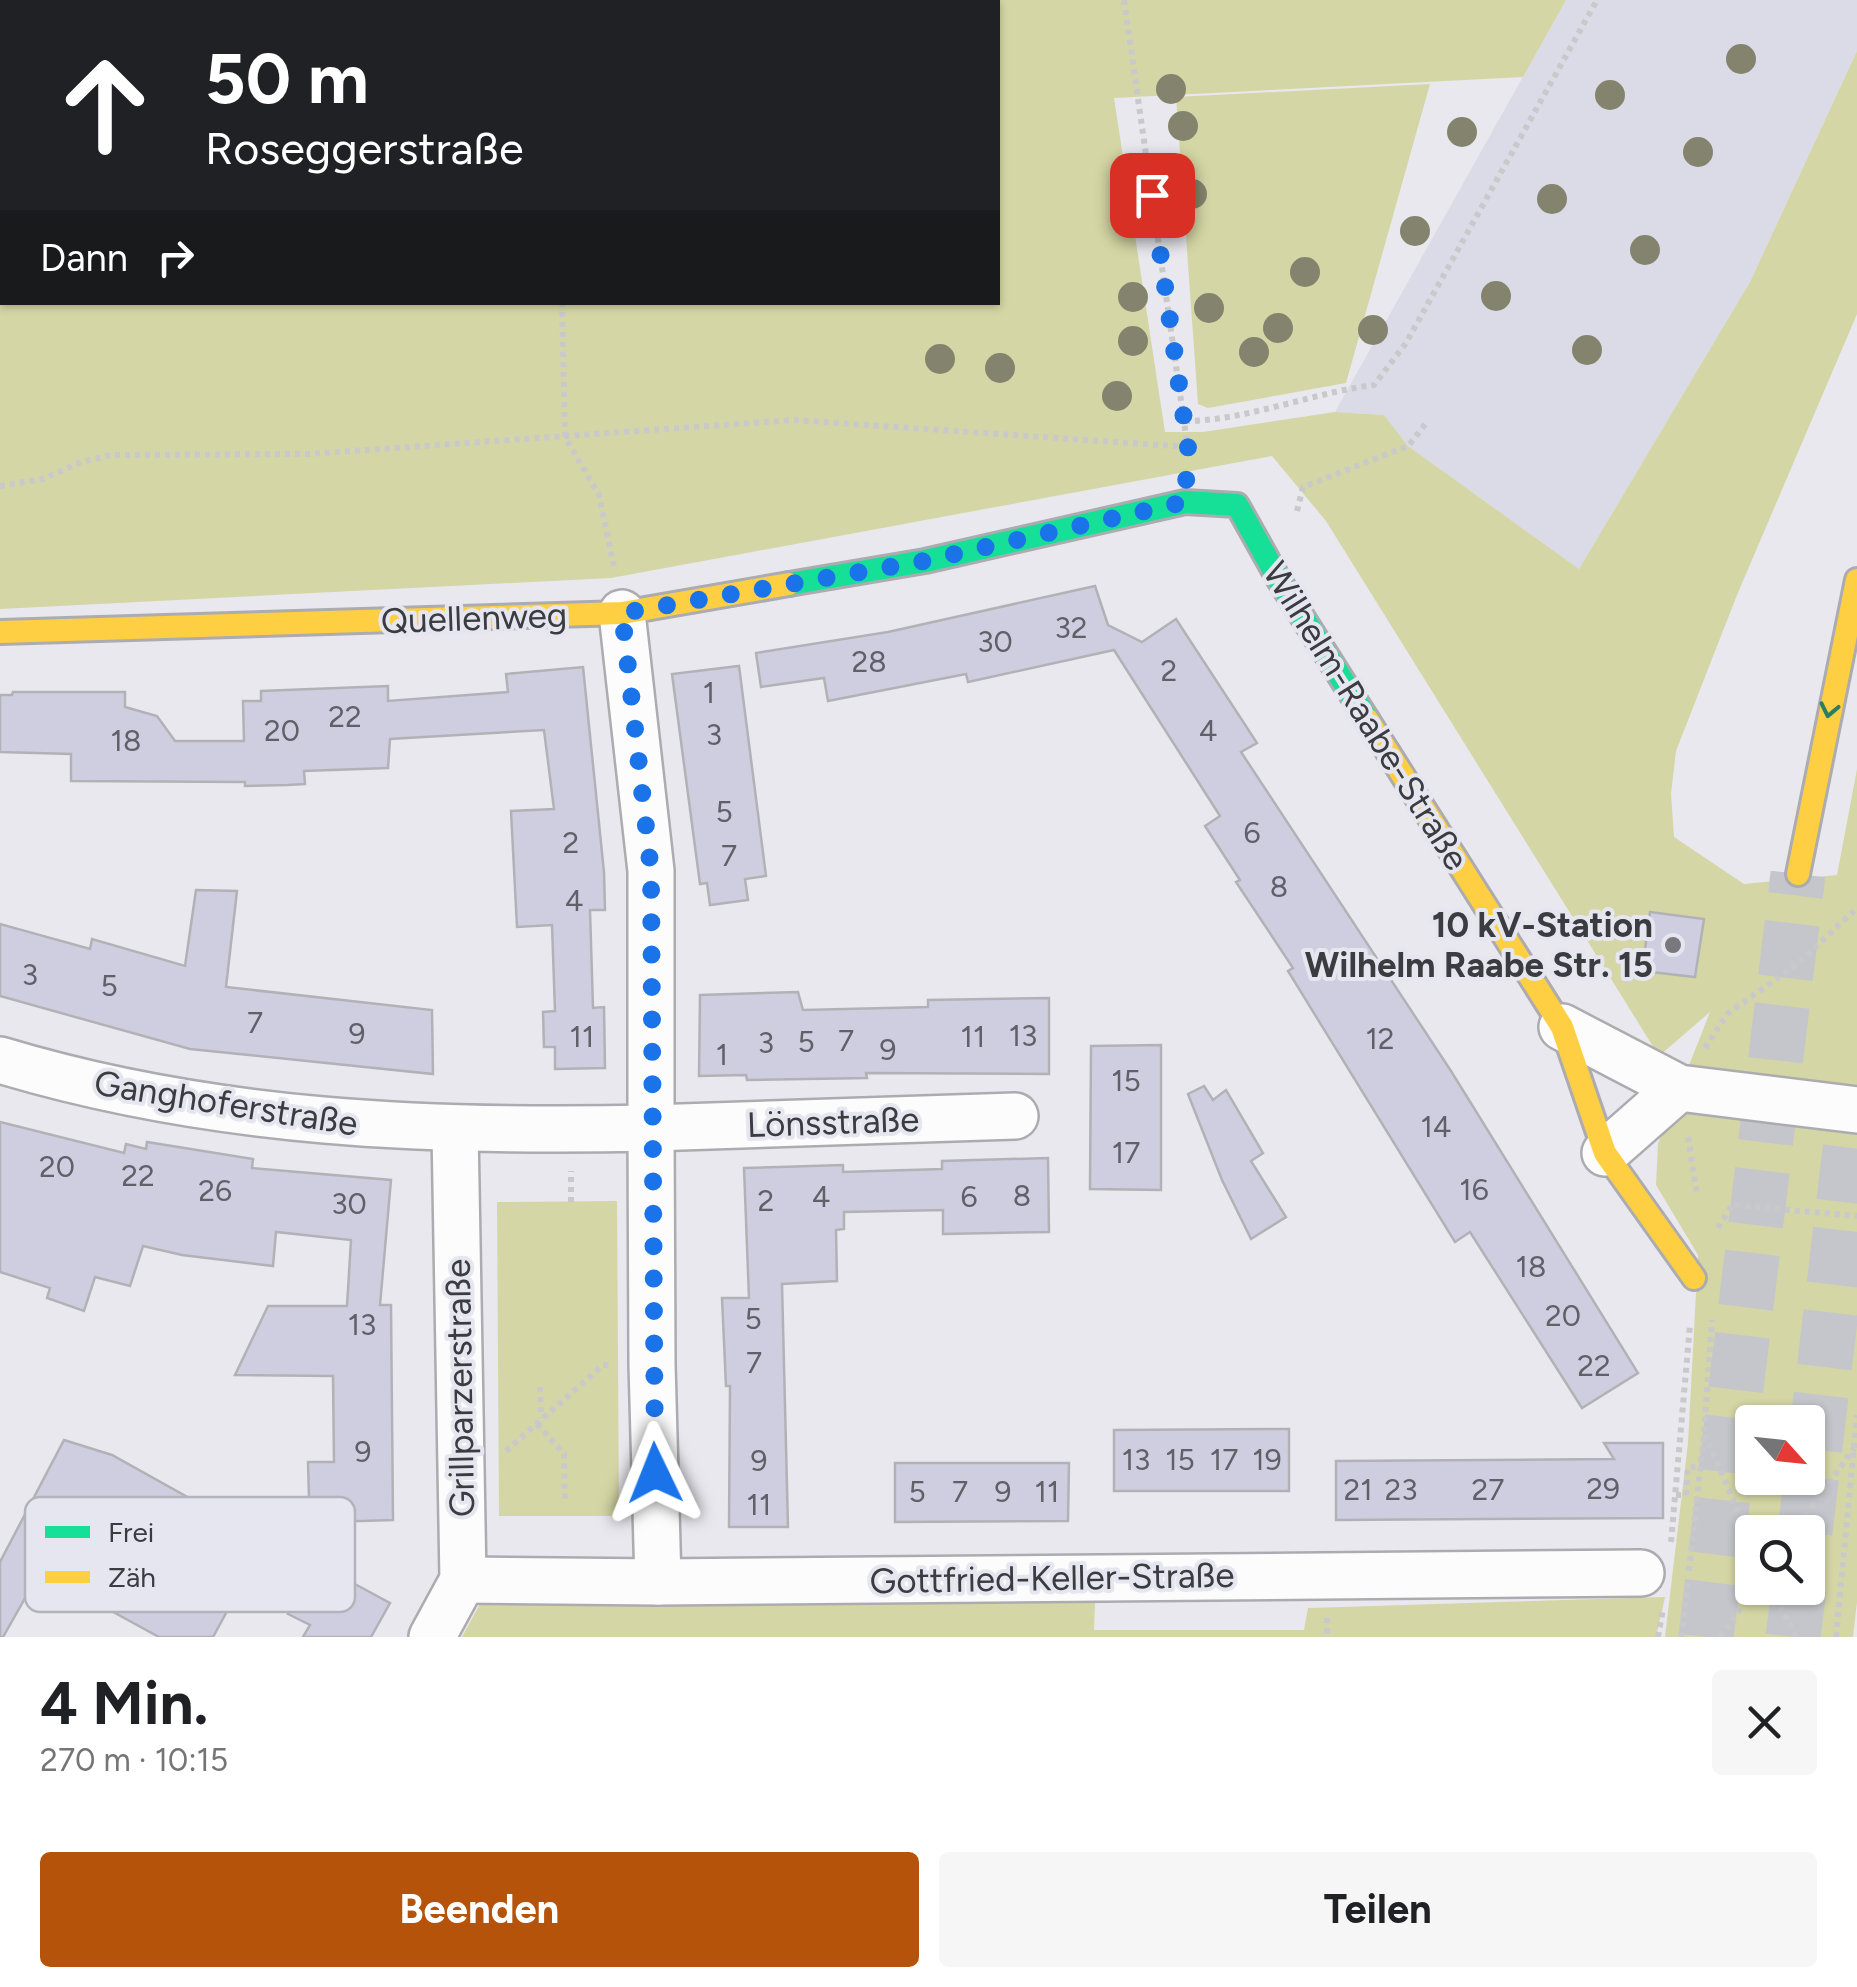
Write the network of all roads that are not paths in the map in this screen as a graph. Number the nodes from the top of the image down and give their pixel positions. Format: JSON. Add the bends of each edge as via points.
{"nodes":[{"id":1,"x":1237,"y":505,"type":"joint"},
{"id":2,"x":1857,"y":580,"type":"edge"},
{"id":3,"x":622,"y":613,"type":"junction"},
{"id":4,"x":0,"y":632,"type":"edge"},
{"id":5,"x":1798,"y":874,"type":"tunnel mouth"},
{"id":6,"x":1562,"y":1026,"type":"junction"},
{"id":7,"x":0,"y":1060,"type":"edge"},
{"id":8,"x":1679,"y":1088,"type":"junction"},
{"id":9,"x":1857,"y":1110,"type":"edge"},
{"id":10,"x":1015,"y":1116,"type":"dead end"},
{"id":11,"x":651,"y":1128,"type":"junction"},
{"id":12,"x":455,"y":1130,"type":"junction"},
{"id":13,"x":1605,"y":1153,"type":"junction"},
{"id":14,"x":1694,"y":1278,"type":"road end"},
{"id":15,"x":1658,"y":1577,"type":"road end"},
{"id":16,"x":463,"y":1580,"type":"junction"},
{"id":17,"x":658,"y":1582,"type":"junction"},
{"id":18,"x":432,"y":1637,"type":"edge"}],
"edges":[{"from":1,"to":3,"type":"main road","name":"Quellenweg","via":[[1185,502],[924,561]]},
{"from":1,"to":6,"type":"main road","name":"Wilhelm-Raabe-Straße"},
{"from":2,"to":5,"type":"main road","one_way":true},
{"from":3,"to":4,"type":"main road","name":"Quellenweg"},
{"from":3,"to":11,"type":"street","via":[[651,871]]},
{"from":6,"to":8,"type":"street","name":"Wilhelm-Raabe-Straße"},
{"from":6,"to":13,"type":"main road","name":"Wilhelm-Raabe-Straße"},
{"from":7,"to":12,"type":"street","name":"Ganghoferstraße","via":[[166,1101],[308,1121]]},
{"from":8,"to":9,"type":"street","name":"Wilhelm-Raabe-Straße"},
{"from":8,"to":13,"type":"street"},
{"from":10,"to":11,"type":"street","name":"Lönsstraße"},
{"from":11,"to":12,"type":"street","name":"Ganghoferstraße"},
{"from":11,"to":17,"type":"street"},
{"from":12,"to":16,"type":"street","name":"Grillparzerstraße"},
{"from":13,"to":14,"type":"main road","name":"Wilhelm-Raabe-Straße"},
{"from":15,"to":17,"type":"street","name":"Gottfried-Keller-Straße"},
{"from":16,"to":17,"type":"street","name":"Gottfried-Keller-Straße"},
{"from":16,"to":18,"type":"street","name":"Grillparzerstraße"}]}
